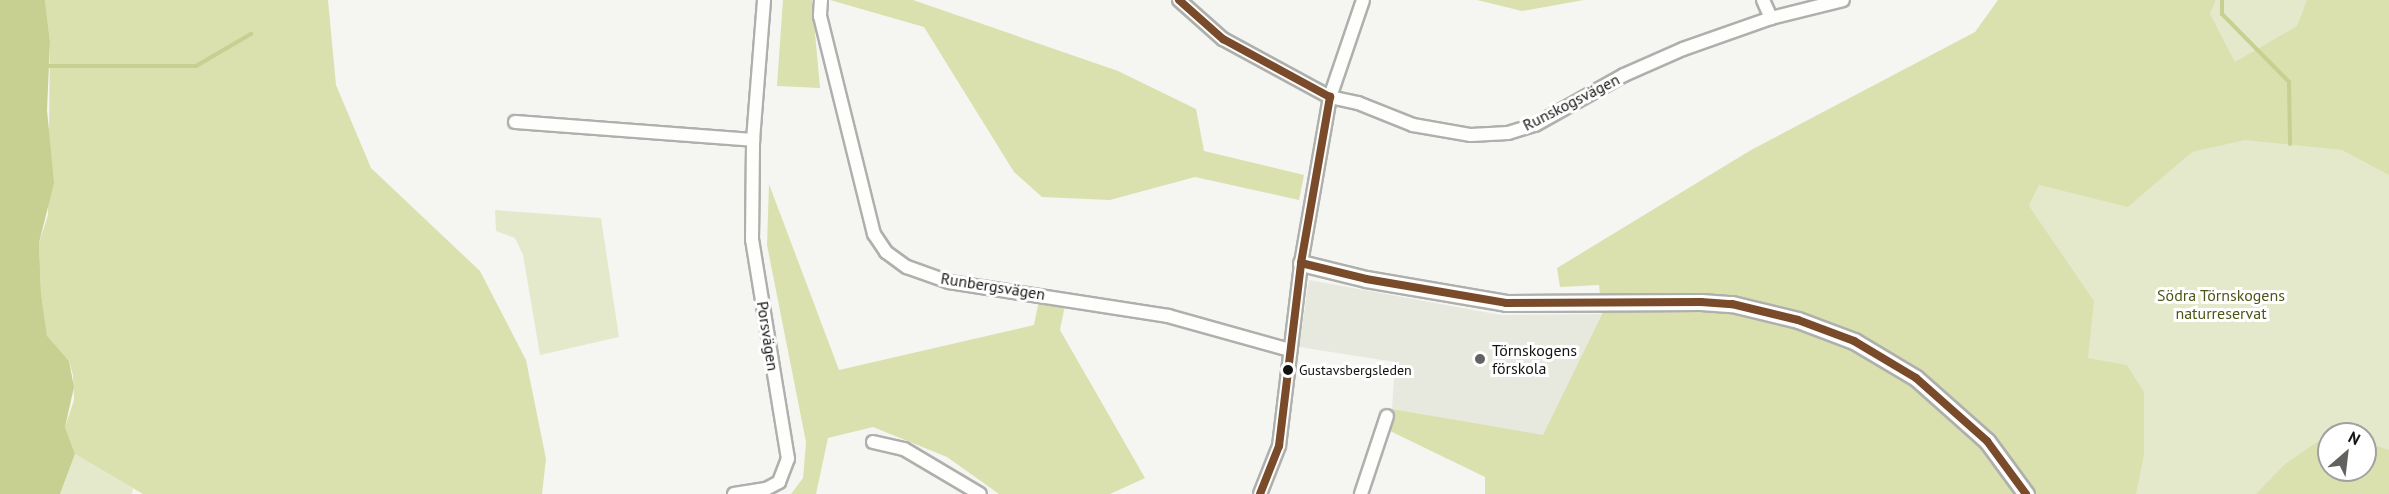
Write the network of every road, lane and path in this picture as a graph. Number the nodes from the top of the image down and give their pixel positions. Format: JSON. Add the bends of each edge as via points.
{"nodes":[{"id":1,"x":764,"y":0,"type":"edge"},
{"id":2,"x":821,"y":0,"type":"edge"},
{"id":3,"x":1179,"y":0,"type":"edge"},
{"id":4,"x":1363,"y":0,"type":"edge"},
{"id":5,"x":1763,"y":0,"type":"edge"},
{"id":6,"x":1843,"y":0,"type":"edge"},
{"id":7,"x":1771,"y":18,"type":"junction"},
{"id":8,"x":1330,"y":97,"type":"junction"},
{"id":9,"x":515,"y":122,"type":"dead end"},
{"id":10,"x":753,"y":140,"type":"junction"},
{"id":11,"x":1301,"y":263,"type":"junction"},
{"id":12,"x":1290,"y":351,"type":"junction"},
{"id":13,"x":1387,"y":416,"type":"dead end"},
{"id":14,"x":873,"y":442,"type":"dead end"},
{"id":15,"x":734,"y":494,"type":"edge"},
{"id":16,"x":980,"y":494,"type":"edge"},
{"id":17,"x":1260,"y":494,"type":"edge"},
{"id":18,"x":1361,"y":494,"type":"edge"},
{"id":19,"x":2026,"y":494,"type":"edge"}],
"edges":[{"from":1,"to":10,"type":"street","name":"Porsvägen"},
{"from":2,"to":12,"type":"street","name":"Runbergsvägen","via":[[820,16],[874,234],[886,252],[907,267],[949,282],[1168,316]]},
{"from":3,"to":8,"type":"street","name":"Runskogsvägen","via":[[1224,39]]},
{"from":4,"to":8,"type":"street"},
{"from":5,"to":7,"type":"street"},
{"from":6,"to":7,"type":"street","name":"Runskogsvägen"},
{"from":7,"to":8,"type":"street","name":"Runskogsvägen","via":[[1624,75],[1535,125],[1508,133],[1471,135],[1413,125],[1358,103]]},
{"from":8,"to":11,"type":"street"},
{"from":9,"to":10,"type":"street"},
{"from":10,"to":15,"type":"street","name":"Porsvägen","via":[[752,240],[788,459],[779,482],[766,489]]},
{"from":11,"to":12,"type":"street"},
{"from":11,"to":19,"type":"street","via":[[1366,279],[1506,303],[1701,302],[1731,304],[1798,320],[1854,341],[1916,378],[1986,441]]},
{"from":12,"to":17,"type":"street","via":[[1279,446]]},
{"from":13,"to":18,"type":"street"},
{"from":14,"to":16,"type":"street","via":[[904,450]]}]}
